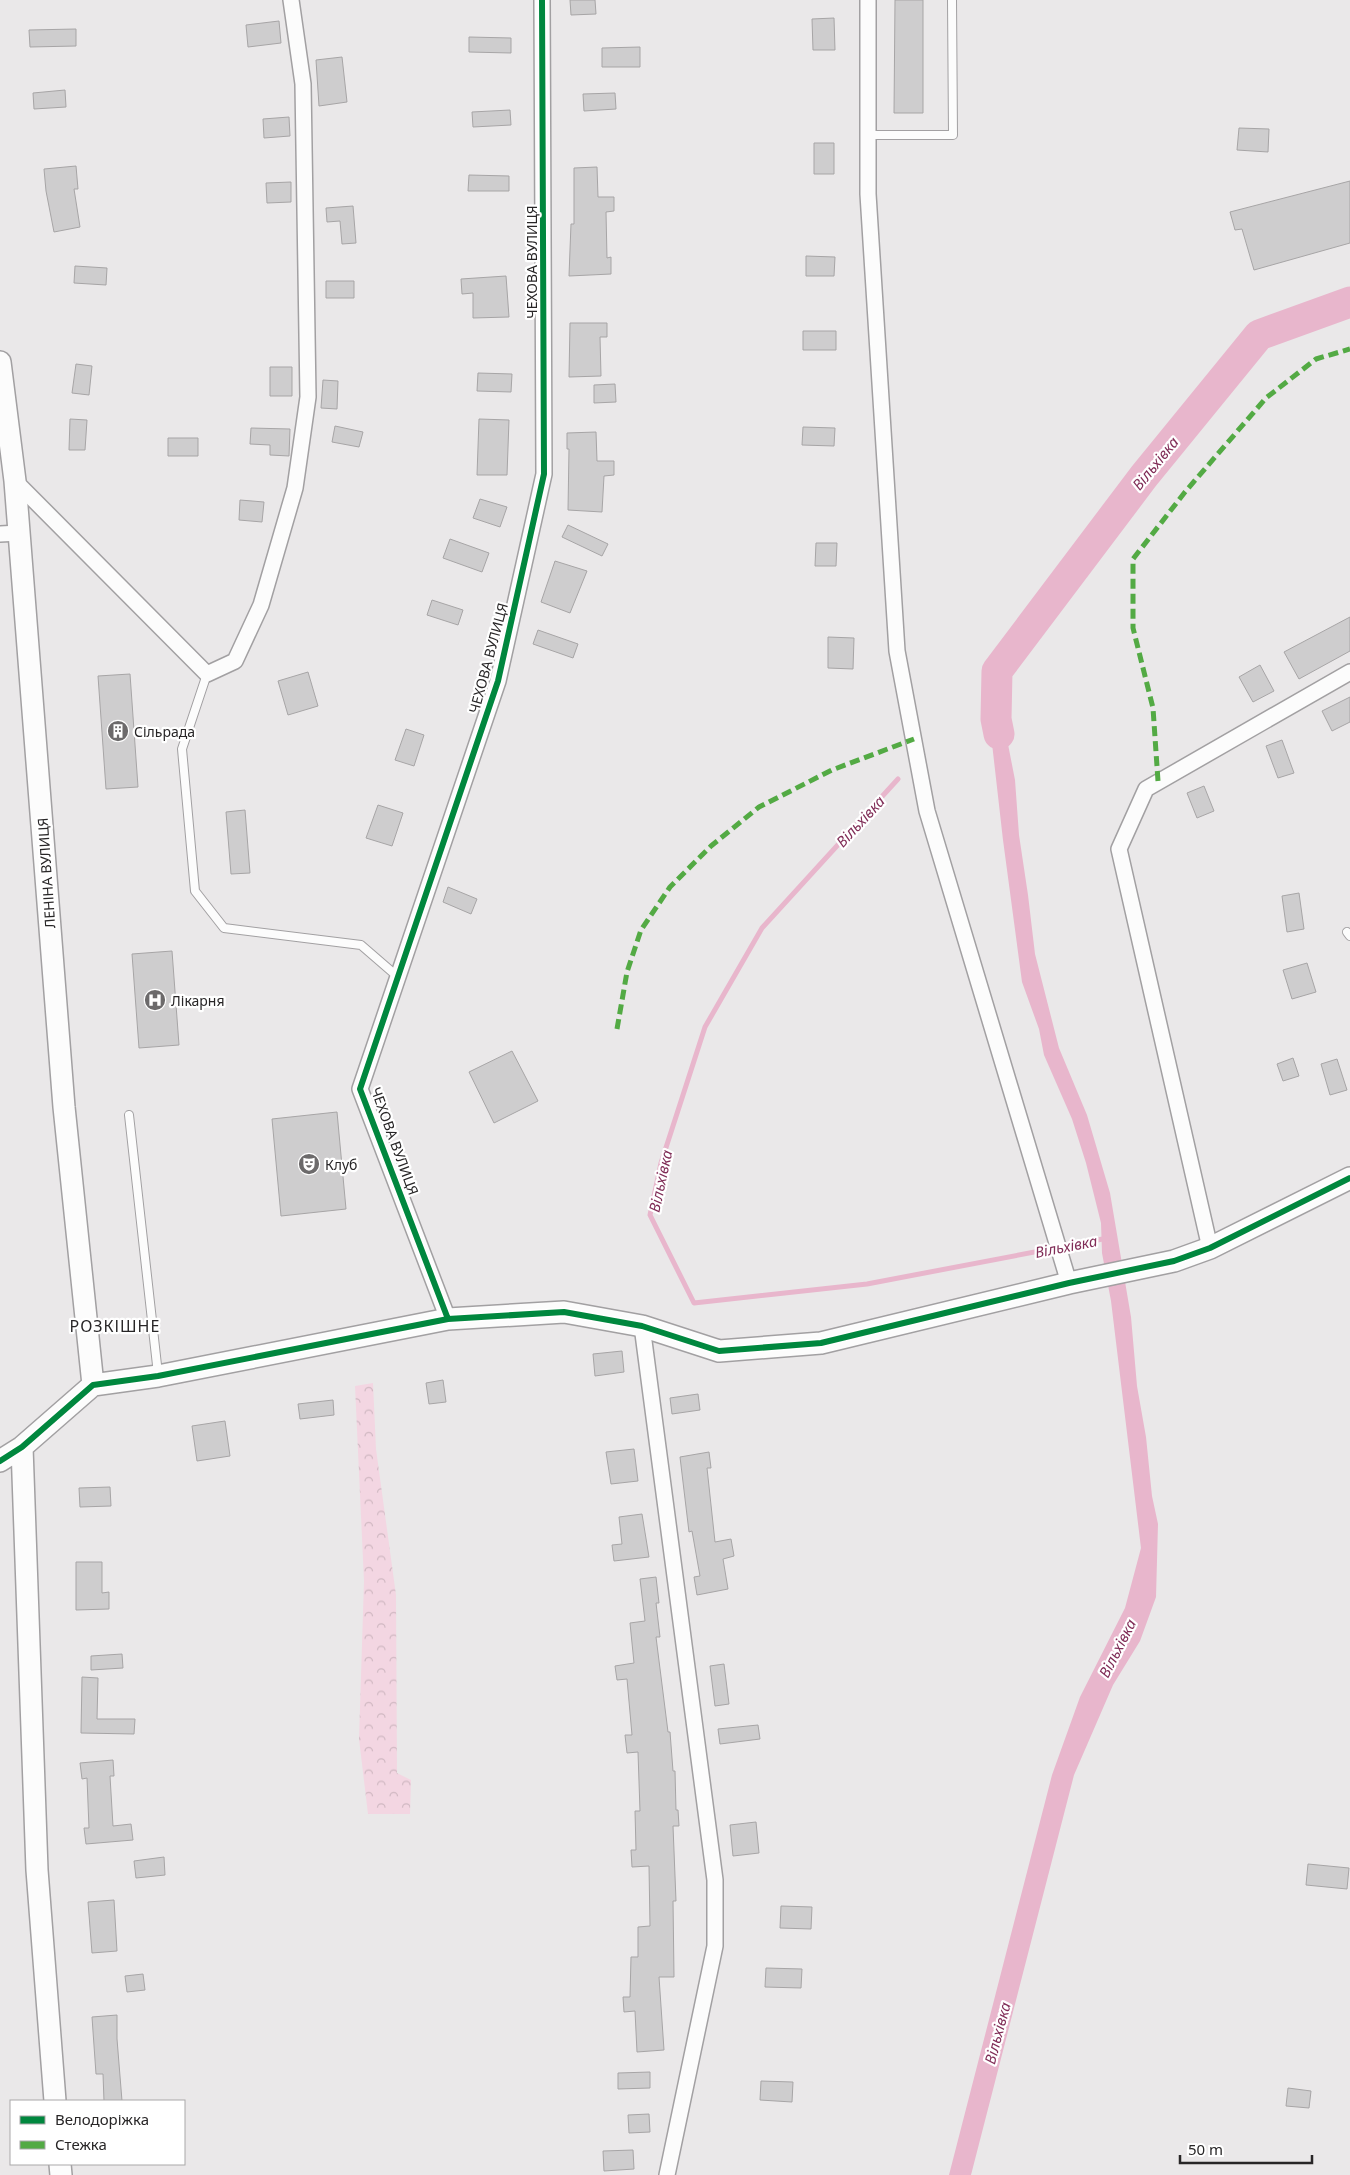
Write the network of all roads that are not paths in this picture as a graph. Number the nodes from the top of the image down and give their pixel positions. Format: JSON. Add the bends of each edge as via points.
{"nodes":[{"id":1,"x":291,"y":0,"type":"edge"},
{"id":2,"x":542,"y":0,"type":"edge"},
{"id":3,"x":868,"y":0,"type":"edge"},
{"id":4,"x":952,"y":0,"type":"edge"},
{"id":5,"x":868,"y":135,"type":"junction"},
{"id":6,"x":0,"y":362,"type":"edge"},
{"id":7,"x":15,"y":481,"type":"junction"},
{"id":8,"x":10,"y":533,"type":"edge"},
{"id":9,"x":1350,"y":672,"type":"edge"},
{"id":10,"x":207,"y":674,"type":"junction"},
{"id":11,"x":398,"y":977,"type":"junction"},
{"id":12,"x":130,"y":1115,"type":"dead end"},
{"id":13,"x":1350,"y":1178,"type":"edge"},
{"id":14,"x":1210,"y":1248,"type":"junction"},
{"id":15,"x":1068,"y":1283,"type":"junction"},
{"id":16,"x":448,"y":1319,"type":"junction"},
{"id":17,"x":642,"y":1326,"type":"junction"},
{"id":18,"x":158,"y":1376,"type":"junction"},
{"id":19,"x":93,"y":1385,"type":"junction"},
{"id":20,"x":22,"y":1447,"type":"junction"},
{"id":21,"x":0,"y":1461,"type":"edge"},
{"id":22,"x":55,"y":2100,"type":"edge"},
{"id":23,"x":666,"y":2175,"type":"edge"}],
"edges":[{"from":1,"to":10,"type":"street","via":[[303,84],[308,397],[295,488],[261,605],[236,662]]},
{"from":2,"to":11,"type":"street","name":"ЧЕХОВА ВУЛИЦЯ","via":[[544,474],[498,681]]},
{"from":3,"to":5,"type":"street"},
{"from":4,"to":5,"type":"lane","via":[[953,135]]},
{"from":5,"to":15,"type":"street","via":[[868,194],[897,652],[927,811]]},
{"from":6,"to":7,"type":"street","name":"ЛЕНІНА ВУЛИЦЯ"},
{"from":7,"to":8,"type":"street","name":"ЛЕНІНА ВУЛИЦЯ"},
{"from":7,"to":10,"type":"street"},
{"from":8,"to":19,"type":"street","name":"ЛЕНІНА ВУЛИЦЯ"},
{"from":9,"to":14,"type":"street","via":[[1146,788],[1119,849]]},
{"from":10,"to":11,"type":"lane","via":[[182,749],[195,891],[224,928],[361,945]]},
{"from":11,"to":16,"type":"street","name":"ЧЕХОВА ВУЛИЦЯ","via":[[360,1089]]},
{"from":12,"to":18,"type":"lane"},
{"from":13,"to":14,"type":"street"},
{"from":14,"to":15,"type":"street","via":[[1174,1261]]},
{"from":15,"to":17,"type":"street","via":[[821,1343],[719,1351]]},
{"from":16,"to":17,"type":"street","via":[[564,1312]]},
{"from":16,"to":18,"type":"street"},
{"from":17,"to":23,"type":"street","via":[[715,1880],[715,1946]]},
{"from":18,"to":19,"type":"street"},
{"from":19,"to":20,"type":"street"},
{"from":20,"to":21,"type":"street"},
{"from":20,"to":22,"type":"street","via":[[37,1870]]}]}
